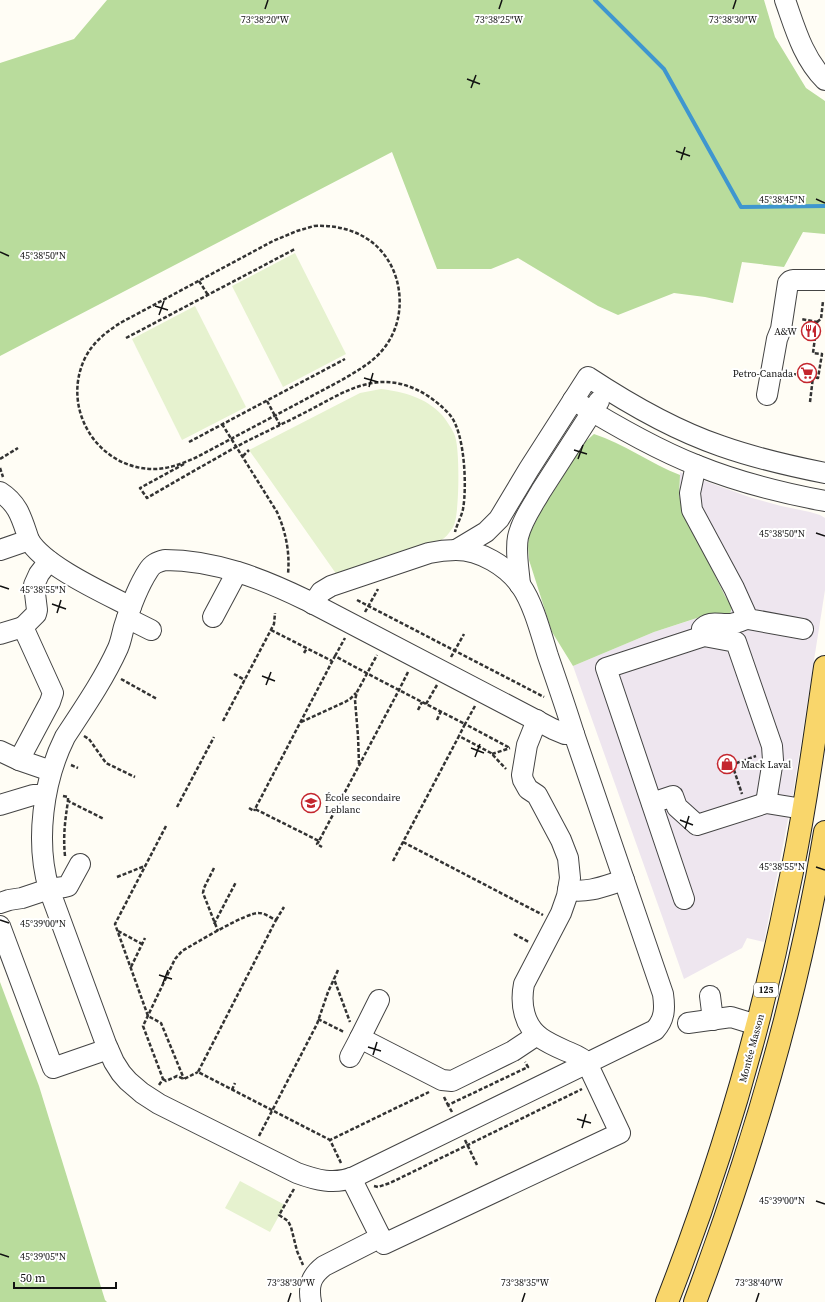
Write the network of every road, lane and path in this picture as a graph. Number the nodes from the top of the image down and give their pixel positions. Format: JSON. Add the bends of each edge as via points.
{"nodes":[{"id":1,"x":785,"y":0,"type":"edge"},
{"id":2,"x":825,"y":80,"type":"edge"},
{"id":3,"x":295,"y":249,"type":"dead end"},
{"id":4,"x":825,"y":280,"type":"edge"},
{"id":5,"x":199,"y":281,"type":"junction"},
{"id":6,"x":208,"y":295,"type":"junction"},
{"id":7,"x":823,"y":301,"type":"dead end"},
{"id":8,"x":194,"y":302,"type":"junction"},
{"id":9,"x":196,"y":306,"type":"dead end"},
{"id":10,"x":801,"y":319,"type":"dead end"},
{"id":11,"x":818,"y":322,"type":"junction"},
{"id":12,"x":126,"y":338,"type":"dead end"},
{"id":13,"x":824,"y":354,"type":"edge"},
{"id":14,"x":345,"y":359,"type":"dead end"},
{"id":15,"x":283,"y":387,"type":"dead end"},
{"id":16,"x":606,"y":389,"type":"junction"},
{"id":17,"x":284,"y":391,"type":"junction"},
{"id":18,"x":767,"y":395,"type":"dead end"},
{"id":19,"x":573,"y":400,"type":"junction"},
{"id":20,"x":267,"y":401,"type":"junction"},
{"id":21,"x":810,"y":402,"type":"dead end"},
{"id":22,"x":246,"y":407,"type":"dead end"},
{"id":23,"x":248,"y":411,"type":"junction"},
{"id":24,"x":592,"y":412,"type":"junction"},
{"id":25,"x":275,"y":416,"type":"junction"},
{"id":26,"x":222,"y":424,"type":"junction"},
{"id":27,"x":280,"y":425,"type":"junction"},
{"id":28,"x":232,"y":439,"type":"junction"},
{"id":29,"x":189,"y":442,"type":"dead end"},
{"id":30,"x":237,"y":447,"type":"junction"},
{"id":31,"x":18,"y":448,"type":"dead end"},
{"id":32,"x":249,"y":450,"type":"dead end"},
{"id":33,"x":243,"y":456,"type":"junction"},
{"id":34,"x":197,"y":457,"type":"junction"},
{"id":35,"x":0,"y":459,"type":"edge"},
{"id":36,"x":696,"y":465,"type":"junction"},
{"id":37,"x":0,"y":468,"type":"edge"},
{"id":38,"x":825,"y":473,"type":"edge"},
{"id":39,"x":2,"y":484,"type":"edge"},
{"id":40,"x":825,"y":502,"type":"edge"},
{"id":41,"x":455,"y":530,"type":"dead end"},
{"id":42,"x":28,"y":540,"type":"junction"},
{"id":43,"x":0,"y":550,"type":"edge"},
{"id":44,"x":456,"y":550,"type":"junction"},
{"id":45,"x":50,"y":561,"type":"junction"},
{"id":46,"x":237,"y":572,"type":"junction"},
{"id":47,"x":288,"y":575,"type":"dead end"},
{"id":48,"x":520,"y":585,"type":"junction"},
{"id":49,"x":378,"y":589,"type":"dead end"},
{"id":50,"x":357,"y":600,"type":"dead end"},
{"id":51,"x":313,"y":604,"type":"junction"},
{"id":52,"x":368,"y":606,"type":"junction"},
{"id":53,"x":129,"y":612,"type":"junction"},
{"id":54,"x":275,"y":613,"type":"dead end"},
{"id":55,"x":213,"y":617,"type":"dead end"},
{"id":56,"x":748,"y":618,"type":"junction"},
{"id":57,"x":358,"y":619,"type":"junction"},
{"id":58,"x":23,"y":627,"type":"junction"},
{"id":59,"x":803,"y":629,"type":"dead end"},
{"id":60,"x":150,"y":630,"type":"dead end"},
{"id":61,"x":271,"y":630,"type":"junction"},
{"id":62,"x":0,"y":634,"type":"edge"},
{"id":63,"x":464,"y":634,"type":"dead end"},
{"id":64,"x":704,"y":636,"type":"junction"},
{"id":65,"x":385,"y":641,"type":"junction"},
{"id":66,"x":307,"y":648,"type":"junction"},
{"id":67,"x":455,"y":651,"type":"junction"},
{"id":68,"x":304,"y":653,"type":"dead end"},
{"id":69,"x":334,"y":656,"type":"junction"},
{"id":70,"x":416,"y":657,"type":"junction"},
{"id":71,"x":451,"y":658,"type":"dead end"},
{"id":72,"x":332,"y":661,"type":"junction"},
{"id":73,"x":825,"y":667,"type":"edge"},
{"id":74,"x":367,"y":673,"type":"junction"},
{"id":75,"x":234,"y":674,"type":"dead end"},
{"id":76,"x":245,"y":680,"type":"junction"},
{"id":77,"x":124,"y":681,"type":"dead end"},
{"id":78,"x":399,"y":690,"type":"junction"},
{"id":79,"x":357,"y":692,"type":"junction"},
{"id":80,"x":545,"y":697,"type":"dead end"},
{"id":81,"x":157,"y":699,"type":"dead end"},
{"id":82,"x":422,"y":702,"type":"junction"},
{"id":83,"x":418,"y":710,"type":"dead end"},
{"id":84,"x":441,"y":711,"type":"junction"},
{"id":85,"x":437,"y":720,"type":"dead end"},
{"id":86,"x":537,"y":720,"type":"junction"},
{"id":87,"x":224,"y":721,"type":"dead end"},
{"id":88,"x":300,"y":722,"type":"junction"},
{"id":89,"x":465,"y":724,"type":"junction"},
{"id":90,"x":78,"y":732,"type":"dead end"},
{"id":91,"x":574,"y":734,"type":"junction"},
{"id":92,"x":458,"y":736,"type":"junction"},
{"id":93,"x":214,"y":737,"type":"dead end"},
{"id":94,"x":0,"y":751,"type":"edge"},
{"id":95,"x":492,"y":754,"type":"junction"},
{"id":96,"x":760,"y":755,"type":"dead end"},
{"id":97,"x":19,"y":760,"type":"junction"},
{"id":98,"x":359,"y":765,"type":"junction"},
{"id":99,"x":52,"y":771,"type":"junction"},
{"id":100,"x":509,"y":771,"type":"dead end"},
{"id":101,"x":135,"y":778,"type":"dead end"},
{"id":102,"x":739,"y":786,"type":"dead end"},
{"id":103,"x":53,"y":795,"type":"junction"},
{"id":104,"x":68,"y":801,"type":"junction"},
{"id":105,"x":652,"y":803,"type":"junction"},
{"id":106,"x":766,"y":803,"type":"junction"},
{"id":107,"x":0,"y":805,"type":"edge"},
{"id":108,"x":177,"y":807,"type":"dead end"},
{"id":109,"x":248,"y":808,"type":"dead end"},
{"id":110,"x":255,"y":809,"type":"junction"},
{"id":111,"x":803,"y":809,"type":"junction"},
{"id":112,"x":104,"y":819,"type":"dead end"},
{"id":113,"x":166,"y":826,"type":"dead end"},
{"id":114,"x":825,"y":832,"type":"edge"},
{"id":115,"x":318,"y":841,"type":"junction"},
{"id":116,"x":403,"y":842,"type":"junction"},
{"id":117,"x":322,"y":847,"type":"dead end"},
{"id":118,"x":72,"y":860,"type":"joint"},
{"id":119,"x":393,"y":861,"type":"dead end"},
{"id":120,"x":145,"y":866,"type":"junction"},
{"id":121,"x":214,"y":868,"type":"dead end"},
{"id":122,"x":117,"y":877,"type":"dead end"},
{"id":123,"x":624,"y":880,"type":"junction"},
{"id":124,"x":236,"y":882,"type":"dead end"},
{"id":125,"x":49,"y":890,"type":"junction"},
{"id":126,"x":568,"y":890,"type":"junction"},
{"id":127,"x":684,"y":899,"type":"dead end"},
{"id":128,"x":0,"y":903,"type":"edge"},
{"id":129,"x":284,"y":907,"type":"dead end"},
{"id":130,"x":548,"y":917,"type":"dead end"},
{"id":131,"x":276,"y":920,"type":"junction"},
{"id":132,"x":214,"y":924,"type":"junction"},
{"id":133,"x":0,"y":926,"type":"edge"},
{"id":134,"x":117,"y":931,"type":"junction"},
{"id":135,"x":218,"y":931,"type":"junction"},
{"id":136,"x":514,"y":934,"type":"dead end"},
{"id":137,"x":145,"y":938,"type":"dead end"},
{"id":138,"x":142,"y":944,"type":"junction"},
{"id":139,"x":534,"y":945,"type":"dead end"},
{"id":140,"x":130,"y":967,"type":"junction"},
{"id":141,"x":338,"y":970,"type":"dead end"},
{"id":142,"x":334,"y":980,"type":"junction"},
{"id":143,"x":710,"y":996,"type":"dead end"},
{"id":144,"x":379,"y":1000,"type":"dead end"},
{"id":145,"x":148,"y":1016,"type":"junction"},
{"id":146,"x":318,"y":1019,"type":"junction"},
{"id":147,"x":713,"y":1020,"type":"junction"},
{"id":148,"x":688,"y":1023,"type":"dead end"},
{"id":149,"x":757,"y":1025,"type":"junction"},
{"id":150,"x":353,"y":1032,"type":"junction"},
{"id":151,"x":537,"y":1035,"type":"junction"},
{"id":152,"x":108,"y":1049,"type":"junction"},
{"id":153,"x":350,"y":1058,"type":"dead end"},
{"id":154,"x":523,"y":1059,"type":"dead end"},
{"id":155,"x":587,"y":1063,"type":"junction"},
{"id":156,"x":198,"y":1072,"type":"junction"},
{"id":157,"x":163,"y":1079,"type":"junction"},
{"id":158,"x":184,"y":1079,"type":"junction"},
{"id":159,"x":235,"y":1082,"type":"dead end"},
{"id":160,"x":158,"y":1088,"type":"dead end"},
{"id":161,"x":582,"y":1089,"type":"dead end"},
{"id":162,"x":232,"y":1090,"type":"junction"},
{"id":163,"x":430,"y":1091,"type":"dead end"},
{"id":164,"x":443,"y":1094,"type":"dead end"},
{"id":165,"x":448,"y":1105,"type":"junction"},
{"id":166,"x":272,"y":1110,"type":"junction"},
{"id":167,"x":451,"y":1110,"type":"dead end"},
{"id":168,"x":330,"y":1140,"type":"junction"},
{"id":169,"x":468,"y":1145,"type":"junction"},
{"id":170,"x":252,"y":1150,"type":"junction"},
{"id":171,"x":477,"y":1165,"type":"dead end"},
{"id":172,"x":302,"y":1175,"type":"junction"},
{"id":173,"x":355,"y":1176,"type":"junction"},
{"id":174,"x":381,"y":1237,"type":"junction"},
{"id":175,"x":313,"y":1278,"type":"junction"},
{"id":176,"x":311,"y":1302,"type":"edge"},
{"id":177,"x":667,"y":1302,"type":"edge"},
{"id":178,"x":695,"y":1302,"type":"edge"}],
"edges":[{"from":1,"to":2,"type":"street","via":[[804,50]]},
{"from":3,"to":6,"type":"path"},
{"from":4,"to":18,"type":"street","via":[[793,280],[788,283],[782,329],[777,339]]},
{"from":5,"to":6,"type":"path"},
{"from":5,"to":25,"type":"path","via":[[273,241],[314,226],[339,228],[361,235],[371,241],[389,262],[399,287],[400,307],[395,328],[384,348],[376,358],[354,373]]},
{"from":5,"to":34,"type":"path","via":[[104,334],[86,357],[77,391],[81,417],[89,433],[100,447],[119,460],[156,469],[177,465]]},
{"from":6,"to":8,"type":"path"},
{"from":7,"to":11,"type":"path","via":[[821,319]]},
{"from":8,"to":9,"type":"path"},
{"from":8,"to":12,"type":"path"},
{"from":10,"to":11,"type":"path"},
{"from":11,"to":13,"type":"path","via":[[813,353]]},
{"from":13,"to":21,"type":"path","via":[[818,378],[813,377]]},
{"from":14,"to":17,"type":"path"},
{"from":15,"to":17,"type":"path"},
{"from":16,"to":19,"type":"street","via":[[588,377]]},
{"from":16,"to":24,"type":"street"},
{"from":16,"to":38,"type":"street","via":[[642,410],[715,444],[771,461]]},
{"from":17,"to":20,"type":"path"},
{"from":19,"to":24,"type":"street"},
{"from":19,"to":44,"type":"street","via":[[499,519],[486,532]]},
{"from":20,"to":23,"type":"path"},
{"from":20,"to":25,"type":"path"},
{"from":22,"to":23,"type":"path"},
{"from":23,"to":26,"type":"path"},
{"from":24,"to":36,"type":"street","via":[[648,443]]},
{"from":24,"to":48,"type":"street","via":[[521,526],[517,547]]},
{"from":25,"to":27,"type":"path"},
{"from":25,"to":28,"type":"path"},
{"from":26,"to":28,"type":"path"},
{"from":26,"to":29,"type":"path"},
{"from":27,"to":30,"type":"path"},
{"from":27,"to":41,"type":"path","via":[[356,387],[368,384],[401,384],[426,395],[451,417],[461,443],[465,480],[463,507]]},
{"from":28,"to":30,"type":"path"},
{"from":28,"to":34,"type":"path"},
{"from":30,"to":33,"type":"path"},
{"from":30,"to":34,"type":"path","via":[[146,498],[140,488]]},
{"from":31,"to":35,"type":"path"},
{"from":32,"to":33,"type":"path"},
{"from":33,"to":47,"type":"path","via":[[283,525],[288,548]]},
{"from":36,"to":40,"type":"street","via":[[751,484]]},
{"from":36,"to":56,"type":"street","via":[[690,492],[692,510]]},
{"from":37,"to":39,"type":"path"},
{"from":39,"to":42,"type":"street","via":[[19,512]]},
{"from":42,"to":43,"type":"street"},
{"from":42,"to":45,"type":"street"},
{"from":44,"to":48,"type":"street","via":[[472,552],[495,563]]},
{"from":44,"to":51,"type":"street","via":[[429,553],[331,586],[322,592]]},
{"from":45,"to":53,"type":"street"},
{"from":45,"to":58,"type":"street","via":[[34,585],[36,614]]},
{"from":46,"to":51,"type":"street","via":[[273,584]]},
{"from":46,"to":53,"type":"street","via":[[174,560],[153,564]]},
{"from":46,"to":55,"type":"street"},
{"from":48,"to":91,"type":"street","via":[[541,634]]},
{"from":49,"to":52,"type":"path"},
{"from":50,"to":52,"type":"path"},
{"from":51,"to":57,"type":"street"},
{"from":52,"to":57,"type":"path"},
{"from":52,"to":67,"type":"path"},
{"from":53,"to":60,"type":"street"},
{"from":53,"to":99,"type":"street","via":[[119,646],[65,737]]},
{"from":54,"to":61,"type":"path"},
{"from":56,"to":59,"type":"street"},
{"from":56,"to":64,"type":"street","via":[[730,624],[705,625],[702,629]]},
{"from":57,"to":65,"type":"street"},
{"from":57,"to":69,"type":"path"},
{"from":58,"to":62,"type":"street"},
{"from":58,"to":97,"type":"street","via":[[53,692]]},
{"from":61,"to":66,"type":"path"},
{"from":61,"to":76,"type":"path"},
{"from":63,"to":67,"type":"path"},
{"from":64,"to":105,"type":"street","via":[[606,668]]},
{"from":64,"to":106,"type":"street","via":[[736,642],[772,746]]},
{"from":65,"to":70,"type":"street"},
{"from":65,"to":74,"type":"path"},
{"from":66,"to":68,"type":"path"},
{"from":66,"to":72,"type":"path"},
{"from":67,"to":71,"type":"path"},
{"from":67,"to":80,"type":"path"},
{"from":69,"to":72,"type":"path"},
{"from":69,"to":74,"type":"path"},
{"from":70,"to":78,"type":"path"},
{"from":70,"to":86,"type":"street"},
{"from":72,"to":88,"type":"path"},
{"from":73,"to":111,"type":"main road","name":"Montée Masson","number":"125"},
{"from":74,"to":78,"type":"path"},
{"from":74,"to":79,"type":"path"},
{"from":75,"to":76,"type":"path"},
{"from":76,"to":87,"type":"path"},
{"from":77,"to":81,"type":"path"},
{"from":78,"to":82,"type":"path"},
{"from":78,"to":98,"type":"path"},
{"from":79,"to":88,"type":"path","via":[[345,702]]},
{"from":79,"to":98,"type":"path","via":[[355,700]]},
{"from":82,"to":83,"type":"path"},
{"from":82,"to":84,"type":"path"},
{"from":84,"to":85,"type":"path"},
{"from":84,"to":89,"type":"path"},
{"from":86,"to":91,"type":"street","via":[[561,732]]},
{"from":86,"to":126,"type":"street","via":[[527,745],[522,775],[528,789],[537,795],[565,850],[570,873]]},
{"from":88,"to":110,"type":"path"},
{"from":89,"to":92,"type":"path"},
{"from":89,"to":95,"type":"path","via":[[510,748]]},
{"from":90,"to":101,"type":"path","via":[[89,739],[106,763]]},
{"from":91,"to":123,"type":"street"},
{"from":92,"to":95,"type":"path"},
{"from":92,"to":116,"type":"path"},
{"from":93,"to":108,"type":"path"},
{"from":94,"to":97,"type":"street"},
{"from":95,"to":100,"type":"path"},
{"from":96,"to":102,"type":"path","via":[[731,764]]},
{"from":97,"to":99,"type":"street"},
{"from":98,"to":115,"type":"path"},
{"from":99,"to":103,"type":"street"},
{"from":103,"to":104,"type":"path","via":[[68,797]]},
{"from":103,"to":107,"type":"street","via":[[33,795]]},
{"from":103,"to":125,"type":"street","via":[[43,820],[45,877]]},
{"from":104,"to":112,"type":"path"},
{"from":104,"to":118,"type":"path","via":[[63,842]]},
{"from":105,"to":106,"type":"street","via":[[673,796],[677,807],[698,825]]},
{"from":105,"to":127,"type":"street"},
{"from":106,"to":111,"type":"street"},
{"from":109,"to":110,"type":"path","via":[[254,811]]},
{"from":110,"to":115,"type":"path"},
{"from":111,"to":149,"type":"main road","name":"Montée Masson","number":"125","via":[[787,897]]},
{"from":113,"to":120,"type":"path"},
{"from":114,"to":178,"type":"main road","via":[[809,918],[775,1058],[755,1129]]},
{"from":115,"to":117,"type":"path","via":[[317,844]]},
{"from":116,"to":119,"type":"path"},
{"from":116,"to":130,"type":"path"},
{"from":118,"to":125,"type":"street","via":[[68,886]]},
{"from":120,"to":122,"type":"path"},
{"from":120,"to":134,"type":"path","via":[[115,924]]},
{"from":121,"to":132,"type":"path","via":[[203,893]]},
{"from":123,"to":126,"type":"street","via":[[584,891]]},
{"from":123,"to":155,"type":"street","via":[[663,994],[663,1017],[655,1030]]},
{"from":124,"to":132,"type":"path"},
{"from":125,"to":128,"type":"street"},
{"from":125,"to":152,"type":"street"},
{"from":126,"to":151,"type":"street","via":[[561,913],[524,984],[524,1012],[530,1027]]},
{"from":129,"to":131,"type":"path"},
{"from":131,"to":135,"type":"path","via":[[258,913],[246,916]]},
{"from":131,"to":156,"type":"path"},
{"from":132,"to":135,"type":"path"},
{"from":133,"to":152,"type":"street","via":[[54,1068]]},
{"from":134,"to":138,"type":"path"},
{"from":134,"to":140,"type":"path"},
{"from":135,"to":145,"type":"path","via":[[179,953]]},
{"from":136,"to":139,"type":"path"},
{"from":137,"to":138,"type":"path"},
{"from":138,"to":140,"type":"path"},
{"from":140,"to":145,"type":"path"},
{"from":141,"to":142,"type":"path"},
{"from":142,"to":146,"type":"path"},
{"from":142,"to":150,"type":"path"},
{"from":143,"to":147,"type":"street"},
{"from":144,"to":150,"type":"street"},
{"from":145,"to":157,"type":"path","via":[[144,1026]]},
{"from":145,"to":158,"type":"path","via":[[161,1023]]},
{"from":146,"to":150,"type":"path"},
{"from":146,"to":166,"type":"path"},
{"from":147,"to":148,"type":"street"},
{"from":147,"to":149,"type":"street","via":[[731,1017]]},
{"from":149,"to":177,"type":"main road","name":"Montée Masson","number":"125","via":[[715,1170]]},
{"from":150,"to":151,"type":"street","via":[[434,1077],[449,1081],[514,1051]]},
{"from":150,"to":153,"type":"street"},
{"from":151,"to":155,"type":"street"},
{"from":152,"to":170,"type":"street","via":[[121,1073],[142,1093]]},
{"from":154,"to":165,"type":"path","via":[[528,1067]]},
{"from":155,"to":173,"type":"street"},
{"from":155,"to":174,"type":"street","via":[[620,1133],[384,1244]]},
{"from":156,"to":158,"type":"path"},
{"from":156,"to":162,"type":"path"},
{"from":157,"to":158,"type":"path","via":[[166,1081],[177,1076]]},
{"from":157,"to":160,"type":"path"},
{"from":159,"to":162,"type":"path"},
{"from":161,"to":169,"type":"path"},
{"from":162,"to":166,"type":"path"},
{"from":163,"to":168,"type":"path"},
{"from":164,"to":165,"type":"path"},
{"from":165,"to":167,"type":"path"},
{"from":166,"to":168,"type":"path"},
{"from":166,"to":170,"type":"path"},
{"from":168,"to":173,"type":"path"},
{"from":169,"to":171,"type":"path"},
{"from":169,"to":173,"type":"path","via":[[382,1186],[378,1187]]},
{"from":170,"to":172,"type":"street"},
{"from":172,"to":173,"type":"street","via":[[330,1182]]},
{"from":172,"to":175,"type":"path","via":[[279,1215],[288,1221],[297,1251]]},
{"from":173,"to":174,"type":"street"},
{"from":174,"to":175,"type":"street","via":[[324,1266]]},
{"from":175,"to":176,"type":"street","via":[[310,1288]]}]}
